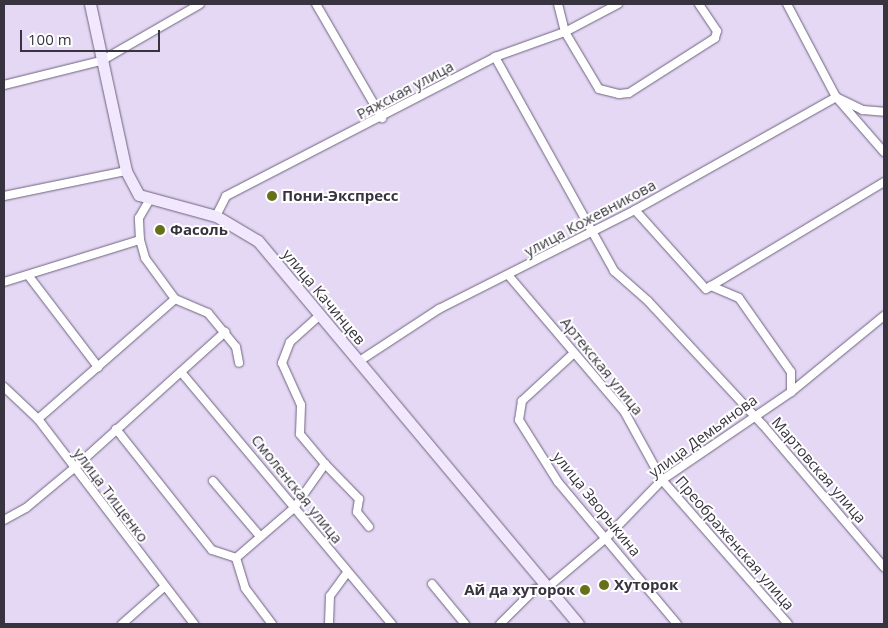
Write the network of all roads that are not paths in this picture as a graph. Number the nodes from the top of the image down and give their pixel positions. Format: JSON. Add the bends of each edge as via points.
{"nodes":[{"id":1,"x":90,"y":4,"type":"edge"},
{"id":2,"x":200,"y":4,"type":"edge"},
{"id":3,"x":316,"y":4,"type":"edge"},
{"id":4,"x":558,"y":4,"type":"edge"},
{"id":5,"x":618,"y":4,"type":"edge"},
{"id":6,"x":699,"y":4,"type":"edge"},
{"id":7,"x":789,"y":5,"type":"edge"},
{"id":8,"x":565,"y":32,"type":"junction"},
{"id":9,"x":495,"y":58,"type":"junction"},
{"id":10,"x":101,"y":61,"type":"junction"},
{"id":11,"x":4,"y":85,"type":"edge"},
{"id":12,"x":836,"y":97,"type":"junction"},
{"id":13,"x":884,"y":112,"type":"edge"},
{"id":14,"x":382,"y":118,"type":"junction"},
{"id":15,"x":884,"y":152,"type":"edge"},
{"id":16,"x":126,"y":171,"type":"junction"},
{"id":17,"x":884,"y":182,"type":"edge"},
{"id":18,"x":4,"y":196,"type":"edge"},
{"id":19,"x":149,"y":201,"type":"junction"},
{"id":20,"x":635,"y":210,"type":"junction"},
{"id":21,"x":216,"y":216,"type":"junction"},
{"id":22,"x":591,"y":233,"type":"junction"},
{"id":23,"x":140,"y":240,"type":"junction"},
{"id":24,"x":28,"y":275,"type":"junction"},
{"id":25,"x":509,"y":276,"type":"junction"},
{"id":26,"x":4,"y":282,"type":"edge"},
{"id":27,"x":711,"y":286,"type":"junction"},
{"id":28,"x":175,"y":299,"type":"junction"},
{"id":29,"x":320,"y":315,"type":"junction"},
{"id":30,"x":884,"y":316,"type":"edge"},
{"id":31,"x":225,"y":332,"type":"junction"},
{"id":32,"x":574,"y":353,"type":"junction"},
{"id":33,"x":358,"y":362,"type":"junction"},
{"id":34,"x":239,"y":363,"type":"dead end"},
{"id":35,"x":98,"y":366,"type":"junction"},
{"id":36,"x":181,"y":372,"type":"junction"},
{"id":37,"x":4,"y":387,"type":"edge"},
{"id":38,"x":791,"y":392,"type":"junction"},
{"id":39,"x":750,"y":416,"type":"junction"},
{"id":40,"x":38,"y":418,"type":"junction"},
{"id":41,"x":116,"y":429,"type":"junction"},
{"id":42,"x":326,"y":464,"type":"junction"},
{"id":43,"x":73,"y":469,"type":"junction"},
{"id":44,"x":662,"y":480,"type":"junction"},
{"id":45,"x":213,"y":481,"type":"dead end"},
{"id":46,"x":294,"y":508,"type":"junction"},
{"id":47,"x":4,"y":520,"type":"edge"},
{"id":48,"x":368,"y":527,"type":"dead end"},
{"id":49,"x":260,"y":535,"type":"junction"},
{"id":50,"x":606,"y":538,"type":"junction"},
{"id":51,"x":236,"y":558,"type":"junction"},
{"id":52,"x":884,"y":567,"type":"edge"},
{"id":53,"x":347,"y":573,"type":"junction"},
{"id":54,"x":432,"y":584,"type":"dead end"},
{"id":55,"x":164,"y":587,"type":"junction"},
{"id":56,"x":547,"y":588,"type":"junction"},
{"id":57,"x":122,"y":624,"type":"edge"},
{"id":58,"x":194,"y":624,"type":"edge"},
{"id":59,"x":272,"y":624,"type":"edge"},
{"id":60,"x":329,"y":624,"type":"edge"},
{"id":61,"x":392,"y":624,"type":"edge"},
{"id":62,"x":465,"y":624,"type":"edge"},
{"id":63,"x":500,"y":624,"type":"edge"},
{"id":64,"x":578,"y":624,"type":"edge"},
{"id":65,"x":677,"y":624,"type":"edge"},
{"id":66,"x":788,"y":624,"type":"edge"}],
"edges":[{"from":1,"to":10,"type":"main road"},
{"from":2,"to":10,"type":"street"},
{"from":3,"to":14,"type":"street"},
{"from":4,"to":8,"type":"street"},
{"from":5,"to":8,"type":"street","name":"Ряжская улица"},
{"from":6,"to":8,"type":"street","via":[[717,31],[714,38],[629,93],[599,88]]},
{"from":7,"to":12,"type":"street"},
{"from":8,"to":9,"type":"street","name":"Ряжская улица"},
{"from":9,"to":14,"type":"street","name":"Ряжская улица"},
{"from":9,"to":22,"type":"street","name":"Мартовская улица"},
{"from":10,"to":11,"type":"street"},
{"from":10,"to":16,"type":"main road"},
{"from":12,"to":13,"type":"street","via":[[863,110]]},
{"from":12,"to":15,"type":"street"},
{"from":12,"to":20,"type":"street","name":"улица Кожевникова"},
{"from":14,"to":21,"type":"street","name":"Ряжская улица","via":[[226,196]]},
{"from":16,"to":18,"type":"street"},
{"from":16,"to":19,"type":"main road","via":[[139,195]]},
{"from":17,"to":27,"type":"street"},
{"from":19,"to":21,"type":"main road","name":"улица Качинцев"},
{"from":19,"to":23,"type":"street","via":[[139,218]]},
{"from":20,"to":22,"type":"street","name":"улица Кожевникова"},
{"from":20,"to":27,"type":"street","via":[[706,289]]},
{"from":21,"to":29,"type":"main road","name":"улица Качинцев","via":[[258,242]]},
{"from":22,"to":25,"type":"street","name":"улица Кожевникова"},
{"from":22,"to":39,"type":"street","name":"Мартовская улица","via":[[614,271],[648,301]]},
{"from":23,"to":24,"type":"street"},
{"from":23,"to":28,"type":"street","via":[[145,258]]},
{"from":24,"to":26,"type":"street"},
{"from":24,"to":35,"type":"street"},
{"from":25,"to":32,"type":"street","name":"Артекская улица"},
{"from":25,"to":33,"type":"street","name":"улица Кожевникова","via":[[439,309]]},
{"from":27,"to":38,"type":"street","via":[[739,298],[791,372]]},
{"from":28,"to":31,"type":"street","via":[[208,313]]},
{"from":28,"to":35,"type":"street"},
{"from":29,"to":33,"type":"main road","name":"улица Качинцев"},
{"from":29,"to":42,"type":"street","via":[[290,342],[282,364],[301,405],[300,434]]},
{"from":30,"to":38,"type":"street","name":"улица Демьянова"},
{"from":31,"to":34,"type":"street","via":[[236,347]]},
{"from":31,"to":36,"type":"street"},
{"from":32,"to":44,"type":"street","name":"Артекская улица","via":[[624,411]]},
{"from":32,"to":50,"type":"street","name":"улица Зворыкина","via":[[522,401],[519,420],[558,482]]},
{"from":33,"to":56,"type":"main road","name":"улица Качинцев"},
{"from":35,"to":40,"type":"street"},
{"from":36,"to":41,"type":"street"},
{"from":36,"to":46,"type":"street","name":"Смоленская улица"},
{"from":37,"to":40,"type":"street","name":"улица Тищенко"},
{"from":38,"to":39,"type":"street","name":"улица Демьянова"},
{"from":39,"to":44,"type":"street","name":"улица Демьянова"},
{"from":39,"to":52,"type":"street","name":"Мартовская улица"},
{"from":40,"to":43,"type":"street","name":"улица Тищенко"},
{"from":41,"to":43,"type":"street"},
{"from":41,"to":51,"type":"street","via":[[212,550]]},
{"from":42,"to":46,"type":"street"},
{"from":42,"to":48,"type":"street","via":[[359,499],[357,512]]},
{"from":43,"to":47,"type":"street","via":[[26,508]]},
{"from":43,"to":55,"type":"street","name":"улица Тищенко"},
{"from":44,"to":50,"type":"street","name":"улица Демьянова"},
{"from":44,"to":66,"type":"street","name":"Преображенская улица"},
{"from":45,"to":49,"type":"street"},
{"from":46,"to":49,"type":"street"},
{"from":46,"to":53,"type":"street","name":"Смоленская улица"},
{"from":49,"to":51,"type":"street"},
{"from":50,"to":56,"type":"street","name":"улица Демьянова"},
{"from":50,"to":65,"type":"street","name":"улица Зворыкина"},
{"from":51,"to":59,"type":"street","via":[[245,588]]},
{"from":53,"to":60,"type":"street","via":[[330,596]]},
{"from":53,"to":61,"type":"street","name":"Смоленская улица"},
{"from":54,"to":62,"type":"street"},
{"from":55,"to":57,"type":"street"},
{"from":55,"to":58,"type":"street","name":"улица Тищенко"},
{"from":56,"to":63,"type":"street","name":"улица Демьянова","via":[[535,589]]},
{"from":56,"to":64,"type":"main road","name":"улица Качинцев"}]}
